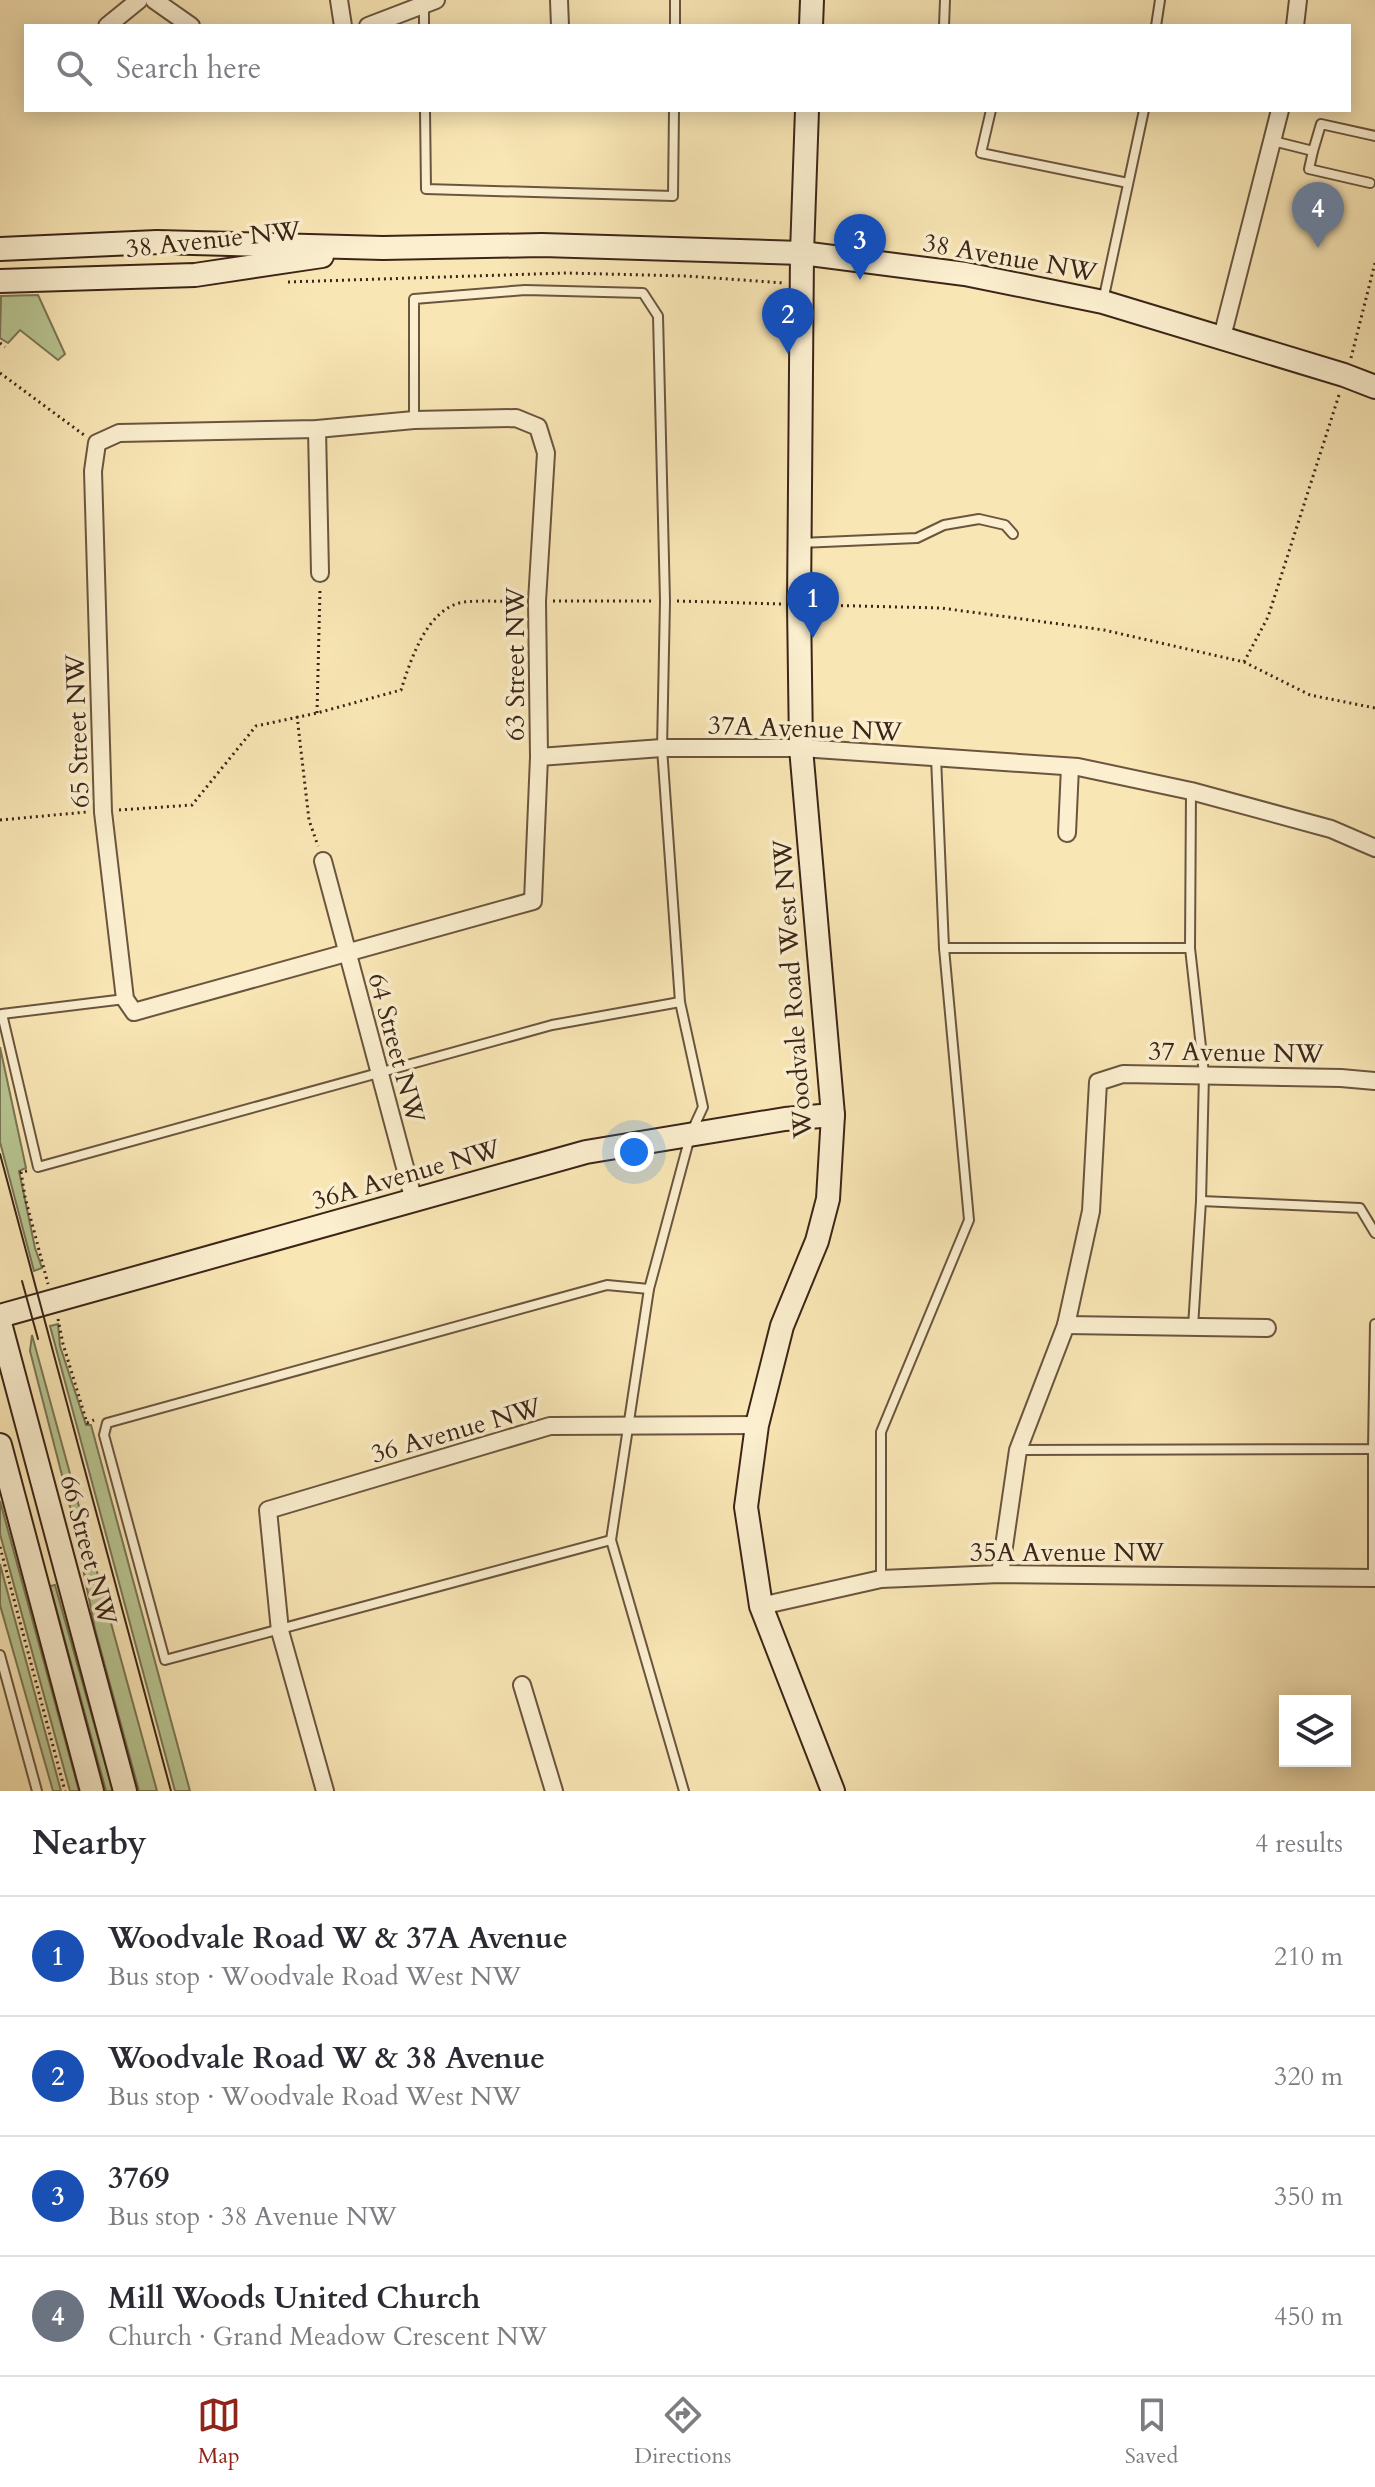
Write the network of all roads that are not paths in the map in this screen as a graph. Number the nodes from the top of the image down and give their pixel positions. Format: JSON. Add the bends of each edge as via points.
{"nodes":[{"id":1,"x":139,"y":0,"type":"edge"},
{"id":2,"x":154,"y":0,"type":"edge"},
{"id":3,"x":339,"y":0,"type":"edge"},
{"id":4,"x":559,"y":0,"type":"edge"},
{"id":5,"x":675,"y":0,"type":"edge"},
{"id":6,"x":812,"y":0,"type":"edge"},
{"id":7,"x":945,"y":0,"type":"edge"},
{"id":8,"x":1160,"y":0,"type":"edge"},
{"id":9,"x":1298,"y":0,"type":"edge"},
{"id":10,"x":430,"y":1,"type":"edge"},
{"id":11,"x":109,"y":24,"type":"edge"},
{"id":12,"x":188,"y":24,"type":"edge"},
{"id":13,"x":343,"y":24,"type":"edge"},
{"id":14,"x":373,"y":24,"type":"edge"},
{"id":15,"x":424,"y":24,"type":"edge"},
{"id":16,"x":560,"y":24,"type":"edge"},
{"id":17,"x":675,"y":24,"type":"edge"},
{"id":18,"x":811,"y":24,"type":"edge"},
{"id":19,"x":944,"y":24,"type":"edge"},
{"id":20,"x":1156,"y":24,"type":"edge"},
{"id":21,"x":1295,"y":24,"type":"edge"},
{"id":22,"x":425,"y":112,"type":"edge"},
{"id":23,"x":674,"y":112,"type":"edge"},
{"id":24,"x":807,"y":112,"type":"edge"},
{"id":25,"x":991,"y":112,"type":"edge"},
{"id":26,"x":1144,"y":112,"type":"edge"},
{"id":27,"x":1280,"y":112,"type":"edge"},
{"id":28,"x":1375,"y":136,"type":"edge"},
{"id":29,"x":1273,"y":141,"type":"junction"},
{"id":30,"x":1313,"y":151,"type":"junction"},
{"id":31,"x":1128,"y":183,"type":"junction"},
{"id":32,"x":1370,"y":183,"type":"dead end"},
{"id":33,"x":383,"y":248,"type":"junction"},
{"id":34,"x":0,"y":249,"type":"edge"},
{"id":35,"x":802,"y":253,"type":"junction"},
{"id":36,"x":0,"y":281,"type":"edge"},
{"id":37,"x":1103,"y":302,"type":"junction"},
{"id":38,"x":1222,"y":337,"type":"junction"},
{"id":39,"x":1375,"y":387,"type":"edge"},
{"id":40,"x":414,"y":420,"type":"junction"},
{"id":41,"x":317,"y":429,"type":"junction"},
{"id":42,"x":1013,"y":534,"type":"dead end"},
{"id":43,"x":799,"y":543,"type":"junction"},
{"id":44,"x":320,"y":573,"type":"road end"},
{"id":45,"x":662,"y":748,"type":"junction"},
{"id":46,"x":801,"y":748,"type":"junction"},
{"id":47,"x":936,"y":756,"type":"junction"},
{"id":48,"x":539,"y":757,"type":"junction"},
{"id":49,"x":1070,"y":767,"type":"junction"},
{"id":50,"x":1191,"y":791,"type":"junction"},
{"id":51,"x":1067,"y":833,"type":"dead end"},
{"id":52,"x":1375,"y":848,"type":"edge"},
{"id":53,"x":323,"y":861,"type":"road end"},
{"id":54,"x":944,"y":948,"type":"junction"},
{"id":55,"x":1190,"y":948,"type":"junction"},
{"id":56,"x":347,"y":953,"type":"junction"},
{"id":57,"x":680,"y":1002,"type":"junction"},
{"id":58,"x":129,"y":1006,"type":"junction"},
{"id":59,"x":379,"y":1074,"type":"junction"},
{"id":60,"x":1204,"y":1074,"type":"junction"},
{"id":61,"x":1375,"y":1081,"type":"edge"},
{"id":62,"x":833,"y":1115,"type":"junction"},
{"id":63,"x":691,"y":1133,"type":"junction"},
{"id":64,"x":414,"y":1201,"type":"junction"},
{"id":65,"x":1201,"y":1201,"type":"junction"},
{"id":66,"x":1375,"y":1233,"type":"edge"},
{"id":67,"x":649,"y":1289,"type":"junction"},
{"id":68,"x":0,"y":1316,"type":"edge"},
{"id":69,"x":0,"y":1323,"type":"edge"},
{"id":70,"x":1375,"y":1324,"type":"edge"},
{"id":71,"x":1066,"y":1325,"type":"junction"},
{"id":72,"x":1193,"y":1328,"type":"junction"},
{"id":73,"x":1267,"y":1328,"type":"dead end"},
{"id":74,"x":627,"y":1424,"type":"junction"},
{"id":75,"x":757,"y":1425,"type":"junction"},
{"id":76,"x":0,"y":1445,"type":"edge"},
{"id":77,"x":1373,"y":1449,"type":"edge"},
{"id":78,"x":1018,"y":1450,"type":"junction"},
{"id":79,"x":611,"y":1540,"type":"junction"},
{"id":80,"x":1000,"y":1574,"type":"junction"},
{"id":81,"x":1374,"y":1578,"type":"edge"},
{"id":82,"x":881,"y":1579,"type":"junction"},
{"id":83,"x":761,"y":1606,"type":"junction"},
{"id":84,"x":280,"y":1631,"type":"junction"},
{"id":85,"x":0,"y":1655,"type":"edge"},
{"id":86,"x":522,"y":1685,"type":"dead end"},
{"id":87,"x":37,"y":1791,"type":"edge"},
{"id":88,"x":92,"y":1791,"type":"edge"},
{"id":89,"x":125,"y":1791,"type":"edge"},
{"id":90,"x":325,"y":1791,"type":"edge"},
{"id":91,"x":554,"y":1791,"type":"edge"},
{"id":92,"x":684,"y":1791,"type":"edge"},
{"id":93,"x":833,"y":1791,"type":"edge"}],
"edges":[{"from":1,"to":11,"type":"street"},
{"from":2,"to":12,"type":"street"},
{"from":3,"to":13,"type":"street"},
{"from":4,"to":16,"type":"street"},
{"from":5,"to":17,"type":"lane"},
{"from":6,"to":18,"type":"street"},
{"from":7,"to":19,"type":"lane"},
{"from":8,"to":20,"type":"lane"},
{"from":9,"to":21,"type":"street"},
{"from":10,"to":14,"type":"street"},
{"from":10,"to":15,"type":"lane"},
{"from":22,"to":23,"type":"lane","via":[[426,189],[673,196]]},
{"from":24,"to":35,"type":"street","name":"Woodvale Road West NW"},
{"from":25,"to":31,"type":"lane","via":[[981,153]]},
{"from":26,"to":31,"type":"lane"},
{"from":27,"to":29,"type":"street"},
{"from":28,"to":30,"type":"lane","via":[[1321,124]]},
{"from":29,"to":30,"type":"lane"},
{"from":29,"to":38,"type":"street"},
{"from":30,"to":32,"type":"lane","via":[[1309,169]]},
{"from":31,"to":37,"type":"lane"},
{"from":33,"to":34,"type":"street","name":"38 Avenue NW","via":[[157,242]]},
{"from":33,"to":35,"type":"street","name":"38 Avenue NW","via":[[542,245]]},
{"from":33,"to":36,"type":"street","name":"38 Avenue NW","via":[[195,275]]},
{"from":35,"to":37,"type":"street","name":"38 Avenue NW","via":[[965,274]]},
{"from":35,"to":43,"type":"street","name":"Woodvale Road West NW"},
{"from":37,"to":38,"type":"street","name":"38 Avenue NW"},
{"from":38,"to":39,"type":"street","name":"38 Avenue NW"},
{"from":40,"to":41,"type":"street"},
{"from":40,"to":45,"type":"lane","via":[[414,299],[525,290],[643,293],[658,316],[665,601]]},
{"from":40,"to":48,"type":"street","name":"63 Street NW","via":[[516,418],[538,427],[546,453],[537,601]]},
{"from":41,"to":44,"type":"street"},
{"from":41,"to":58,"type":"street","name":"65 Street NW","via":[[119,433],[97,443],[93,471],[103,812]]},
{"from":42,"to":43,"type":"lane","via":[[1005,525],[979,519],[944,525],[917,538]]},
{"from":43,"to":46,"type":"street","name":"Woodvale Road West NW"},
{"from":45,"to":46,"type":"street","name":"37A Avenue NW"},
{"from":45,"to":48,"type":"street","name":"37A Avenue NW"},
{"from":45,"to":57,"type":"lane"},
{"from":46,"to":47,"type":"street","name":"37A Avenue NW"},
{"from":46,"to":62,"type":"street","name":"Woodvale Road West NW"},
{"from":47,"to":49,"type":"street","name":"37A Avenue NW"},
{"from":47,"to":54,"type":"lane"},
{"from":48,"to":56,"type":"street","name":"63 Street NW","via":[[533,901]]},
{"from":49,"to":50,"type":"street","name":"37A Avenue NW"},
{"from":49,"to":51,"type":"street"},
{"from":50,"to":52,"type":"street","name":"37A Avenue NW","via":[[1331,829]]},
{"from":50,"to":55,"type":"lane"},
{"from":53,"to":56,"type":"street"},
{"from":54,"to":55,"type":"lane"},
{"from":54,"to":82,"type":"lane","via":[[969,1220],[881,1432]]},
{"from":55,"to":60,"type":"lane"},
{"from":56,"to":58,"type":"street"},
{"from":56,"to":59,"type":"street","name":"64 Street NW"},
{"from":57,"to":59,"type":"lane","via":[[552,1025]]},
{"from":57,"to":63,"type":"lane","via":[[703,1107]]},
{"from":58,"to":59,"type":"lane","via":[[2,1014],[38,1167]]},
{"from":59,"to":64,"type":"street","name":"64 Street NW"},
{"from":60,"to":61,"type":"street","name":"37 Avenue NW"},
{"from":60,"to":65,"type":"lane"},
{"from":60,"to":71,"type":"street","name":"37 Avenue NW","via":[[1123,1074],[1098,1082],[1091,1211]]},
{"from":62,"to":63,"type":"street","name":"36A Avenue NW"},
{"from":62,"to":75,"type":"street","name":"Woodvale Road West NW","via":[[828,1199],[782,1326]]},
{"from":63,"to":64,"type":"street","name":"36A Avenue NW","via":[[586,1152]]},
{"from":63,"to":67,"type":"lane"},
{"from":64,"to":68,"type":"street","name":"36A Avenue NW"},
{"from":65,"to":66,"type":"lane","via":[[1360,1208]]},
{"from":65,"to":72,"type":"lane"},
{"from":67,"to":74,"type":"lane"},
{"from":67,"to":84,"type":"lane","via":[[607,1285],[107,1423],[104,1435],[165,1660]]},
{"from":69,"to":89,"type":"street","name":"66 Street NW"},
{"from":70,"to":77,"type":"lane"},
{"from":71,"to":72,"type":"street"},
{"from":71,"to":78,"type":"street"},
{"from":72,"to":73,"type":"street"},
{"from":74,"to":75,"type":"street","name":"36 Avenue NW"},
{"from":74,"to":79,"type":"lane"},
{"from":74,"to":84,"type":"street","name":"36 Avenue NW","via":[[550,1426],[268,1510]]},
{"from":75,"to":83,"type":"street","name":"Woodvale Road West NW","via":[[746,1507]]},
{"from":76,"to":88,"type":"street"},
{"from":77,"to":78,"type":"lane"},
{"from":77,"to":81,"type":"lane"},
{"from":78,"to":80,"type":"street"},
{"from":79,"to":84,"type":"lane"},
{"from":79,"to":92,"type":"lane"},
{"from":80,"to":81,"type":"street","name":"35A Avenue NW"},
{"from":80,"to":82,"type":"street","name":"35A Avenue NW"},
{"from":82,"to":83,"type":"street","name":"35A Avenue NW"},
{"from":83,"to":93,"type":"street","name":"Woodvale Road West NW"},
{"from":84,"to":90,"type":"street"},
{"from":85,"to":87,"type":"lane"},
{"from":86,"to":91,"type":"street"}]}
